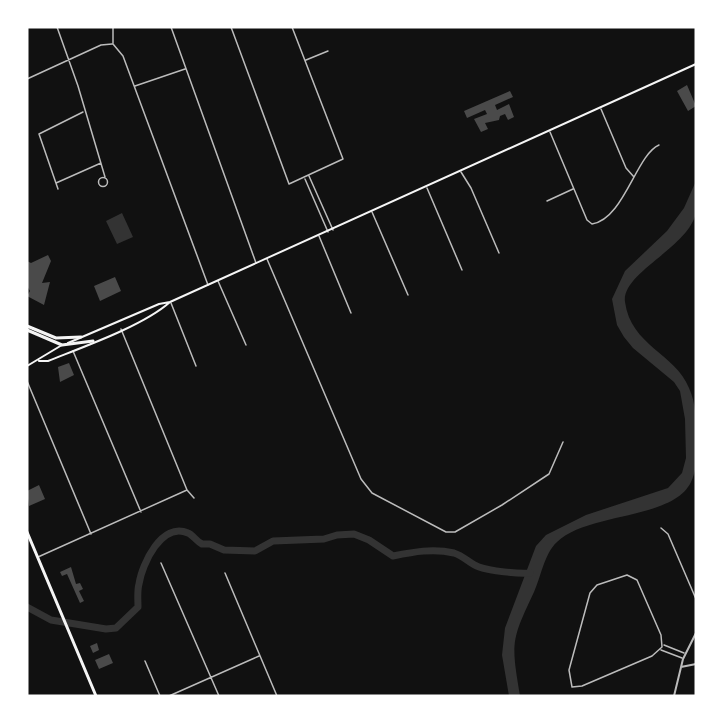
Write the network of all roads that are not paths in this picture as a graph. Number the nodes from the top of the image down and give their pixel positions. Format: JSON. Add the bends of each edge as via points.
{"nodes":[{"id":1,"x":57,"y":27,"type":"edge"},
{"id":2,"x":113,"y":27,"type":"edge"},
{"id":3,"x":171,"y":27,"type":"edge"},
{"id":4,"x":231,"y":27,"type":"edge"},
{"id":5,"x":292,"y":27,"type":"edge"},
{"id":6,"x":113,"y":44,"type":"junction"},
{"id":7,"x":328,"y":51,"type":"dead end"},
{"id":8,"x":69,"y":60,"type":"junction"},
{"id":9,"x":305,"y":61,"type":"junction"},
{"id":10,"x":696,"y":64,"type":"edge"},
{"id":11,"x":186,"y":68,"type":"junction"},
{"id":12,"x":27,"y":79,"type":"edge"},
{"id":13,"x":134,"y":86,"type":"junction"},
{"id":14,"x":600,"y":108,"type":"junction"},
{"id":15,"x":84,"y":112,"type":"junction"},
{"id":16,"x":549,"y":132,"type":"junction"},
{"id":17,"x":659,"y":146,"type":"dead end"},
{"id":18,"x":102,"y":162,"type":"junction"},
{"id":19,"x":461,"y":172,"type":"junction"},
{"id":20,"x":309,"y":176,"type":"junction"},
{"id":21,"x":105,"y":177,"type":"dead end"},
{"id":22,"x":634,"y":177,"type":"junction"},
{"id":23,"x":304,"y":178,"type":"junction"},
{"id":24,"x":56,"y":183,"type":"junction"},
{"id":25,"x":427,"y":188,"type":"junction"},
{"id":26,"x":57,"y":189,"type":"dead end"},
{"id":27,"x":573,"y":189,"type":"junction"},
{"id":28,"x":546,"y":201,"type":"dead end"},
{"id":29,"x":372,"y":212,"type":"junction"},
{"id":30,"x":333,"y":230,"type":"junction"},
{"id":31,"x":328,"y":232,"type":"junction"},
{"id":32,"x":319,"y":236,"type":"junction"},
{"id":33,"x":500,"y":253,"type":"dead end"},
{"id":34,"x":267,"y":259,"type":"junction"},
{"id":35,"x":256,"y":264,"type":"junction"},
{"id":36,"x":462,"y":270,"type":"dead end"},
{"id":37,"x":218,"y":281,"type":"junction"},
{"id":38,"x":208,"y":286,"type":"junction"},
{"id":39,"x":408,"y":295,"type":"dead end"},
{"id":40,"x":170,"y":303,"type":"junction"},
{"id":41,"x":351,"y":313,"type":"dead end"},
{"id":42,"x":27,"y":328,"type":"edge"},
{"id":43,"x":121,"y":329,"type":"junction"},
{"id":44,"x":81,"y":337,"type":"junction"},
{"id":45,"x":93,"y":341,"type":"junction"},
{"id":46,"x":62,"y":345,"type":"junction"},
{"id":47,"x":246,"y":345,"type":"dead end"},
{"id":48,"x":72,"y":351,"type":"junction"},
{"id":49,"x":39,"y":361,"type":"junction"},
{"id":50,"x":27,"y":366,"type":"edge"},
{"id":51,"x":196,"y":366,"type":"dead end"},
{"id":52,"x":27,"y":381,"type":"edge"},
{"id":53,"x":563,"y":442,"type":"dead end"},
{"id":54,"x":187,"y":490,"type":"junction"},
{"id":55,"x":194,"y":498,"type":"dead end"},
{"id":56,"x":141,"y":512,"type":"junction"},
{"id":57,"x":661,"y":528,"type":"dead end"},
{"id":58,"x":27,"y":532,"type":"edge"},
{"id":59,"x":91,"y":534,"type":"junction"},
{"id":60,"x":38,"y":557,"type":"junction"},
{"id":61,"x":161,"y":563,"type":"dead end"},
{"id":62,"x":225,"y":573,"type":"dead end"},
{"id":63,"x":696,"y":599,"type":"edge"},
{"id":64,"x":696,"y":633,"type":"edge"},
{"id":65,"x":662,"y":644,"type":"junction"},
{"id":66,"x":660,"y":650,"type":"junction"},
{"id":67,"x":685,"y":654,"type":"junction"},
{"id":68,"x":259,"y":656,"type":"junction"},
{"id":69,"x":683,"y":659,"type":"junction"},
{"id":70,"x":145,"y":661,"type":"dead end"},
{"id":71,"x":696,"y":664,"type":"edge"},
{"id":72,"x":681,"y":667,"type":"junction"},
{"id":73,"x":211,"y":677,"type":"junction"},
{"id":74,"x":96,"y":696,"type":"edge"},
{"id":75,"x":160,"y":696,"type":"edge"},
{"id":76,"x":169,"y":696,"type":"edge"},
{"id":77,"x":219,"y":696,"type":"edge"},
{"id":78,"x":277,"y":696,"type":"edge"},
{"id":79,"x":675,"y":696,"type":"edge"}],
"edges":[{"from":1,"to":8,"type":"street"},
{"from":2,"to":6,"type":"street"},
{"from":3,"to":11,"type":"street"},
{"from":4,"to":23,"type":"street","via":[[288,184]]},
{"from":5,"to":9,"type":"street"},
{"from":6,"to":8,"type":"street"},
{"from":6,"to":13,"type":"street","via":[[122,52]]},
{"from":7,"to":9,"type":"street"},
{"from":8,"to":12,"type":"street"},
{"from":8,"to":15,"type":"street"},
{"from":9,"to":20,"type":"street","via":[[343,160]]},
{"from":10,"to":14,"type":"main road"},
{"from":11,"to":13,"type":"street"},
{"from":11,"to":35,"type":"street"},
{"from":13,"to":38,"type":"street"},
{"from":14,"to":16,"type":"main road"},
{"from":14,"to":22,"type":"street","via":[[626,168]]},
{"from":15,"to":18,"type":"street"},
{"from":15,"to":24,"type":"street","via":[[39,134]]},
{"from":16,"to":19,"type":"main road"},
{"from":16,"to":27,"type":"street"},
{"from":17,"to":22,"type":"street","via":[[650,151]]},
{"from":18,"to":21,"type":"street"},
{"from":18,"to":24,"type":"street"},
{"from":19,"to":25,"type":"main road"},
{"from":19,"to":33,"type":"street"},
{"from":20,"to":23,"type":"street"},
{"from":20,"to":30,"type":"street"},
{"from":22,"to":27,"type":"street","via":[[624,197],[592,224]]},
{"from":23,"to":31,"type":"street"},
{"from":24,"to":26,"type":"street"},
{"from":25,"to":29,"type":"main road"},
{"from":25,"to":36,"type":"street"},
{"from":27,"to":28,"type":"street"},
{"from":29,"to":30,"type":"main road"},
{"from":29,"to":39,"type":"street"},
{"from":30,"to":31,"type":"main road"},
{"from":31,"to":32,"type":"main road"},
{"from":32,"to":34,"type":"main road"},
{"from":32,"to":41,"type":"street"},
{"from":34,"to":35,"type":"main road"},
{"from":34,"to":53,"type":"street","via":[[361,479],[372,493],[446,532],[454,532],[549,474]]},
{"from":35,"to":37,"type":"main road"},
{"from":37,"to":38,"type":"main road"},
{"from":37,"to":47,"type":"street"},
{"from":38,"to":40,"type":"main road"},
{"from":40,"to":43,"type":"main road"},
{"from":40,"to":44,"type":"main road"},
{"from":40,"to":51,"type":"street"},
{"from":42,"to":44,"type":"main road","via":[[56,338]]},
{"from":42,"to":46,"type":"main road"},
{"from":43,"to":45,"type":"main road"},
{"from":43,"to":54,"type":"street"},
{"from":44,"to":46,"type":"main road"},
{"from":45,"to":46,"type":"main road"},
{"from":45,"to":48,"type":"main road"},
{"from":46,"to":49,"type":"main road"},
{"from":48,"to":49,"type":"main road"},
{"from":48,"to":56,"type":"street"},
{"from":49,"to":50,"type":"main road"},
{"from":52,"to":59,"type":"street"},
{"from":54,"to":55,"type":"street"},
{"from":54,"to":56,"type":"street"},
{"from":56,"to":59,"type":"street"},
{"from":57,"to":63,"type":"street","via":[[668,534]]},
{"from":58,"to":60,"type":"main road"},
{"from":59,"to":60,"type":"street"},
{"from":60,"to":74,"type":"main road"},
{"from":61,"to":73,"type":"street"},
{"from":62,"to":68,"type":"street"},
{"from":64,"to":67,"type":"street"},
{"from":65,"to":66,"type":"street"},
{"from":65,"to":66,"type":"street","via":[[637,580],[627,575],[597,585],[590,593],[568,670],[572,687]]},
{"from":65,"to":67,"type":"street"},
{"from":66,"to":69,"type":"street"},
{"from":67,"to":69,"type":"street"},
{"from":68,"to":73,"type":"street"},
{"from":68,"to":78,"type":"street"},
{"from":69,"to":72,"type":"street"},
{"from":70,"to":75,"type":"street"},
{"from":71,"to":72,"type":"street"},
{"from":72,"to":79,"type":"street"},
{"from":73,"to":76,"type":"street"},
{"from":73,"to":77,"type":"street"}]}
